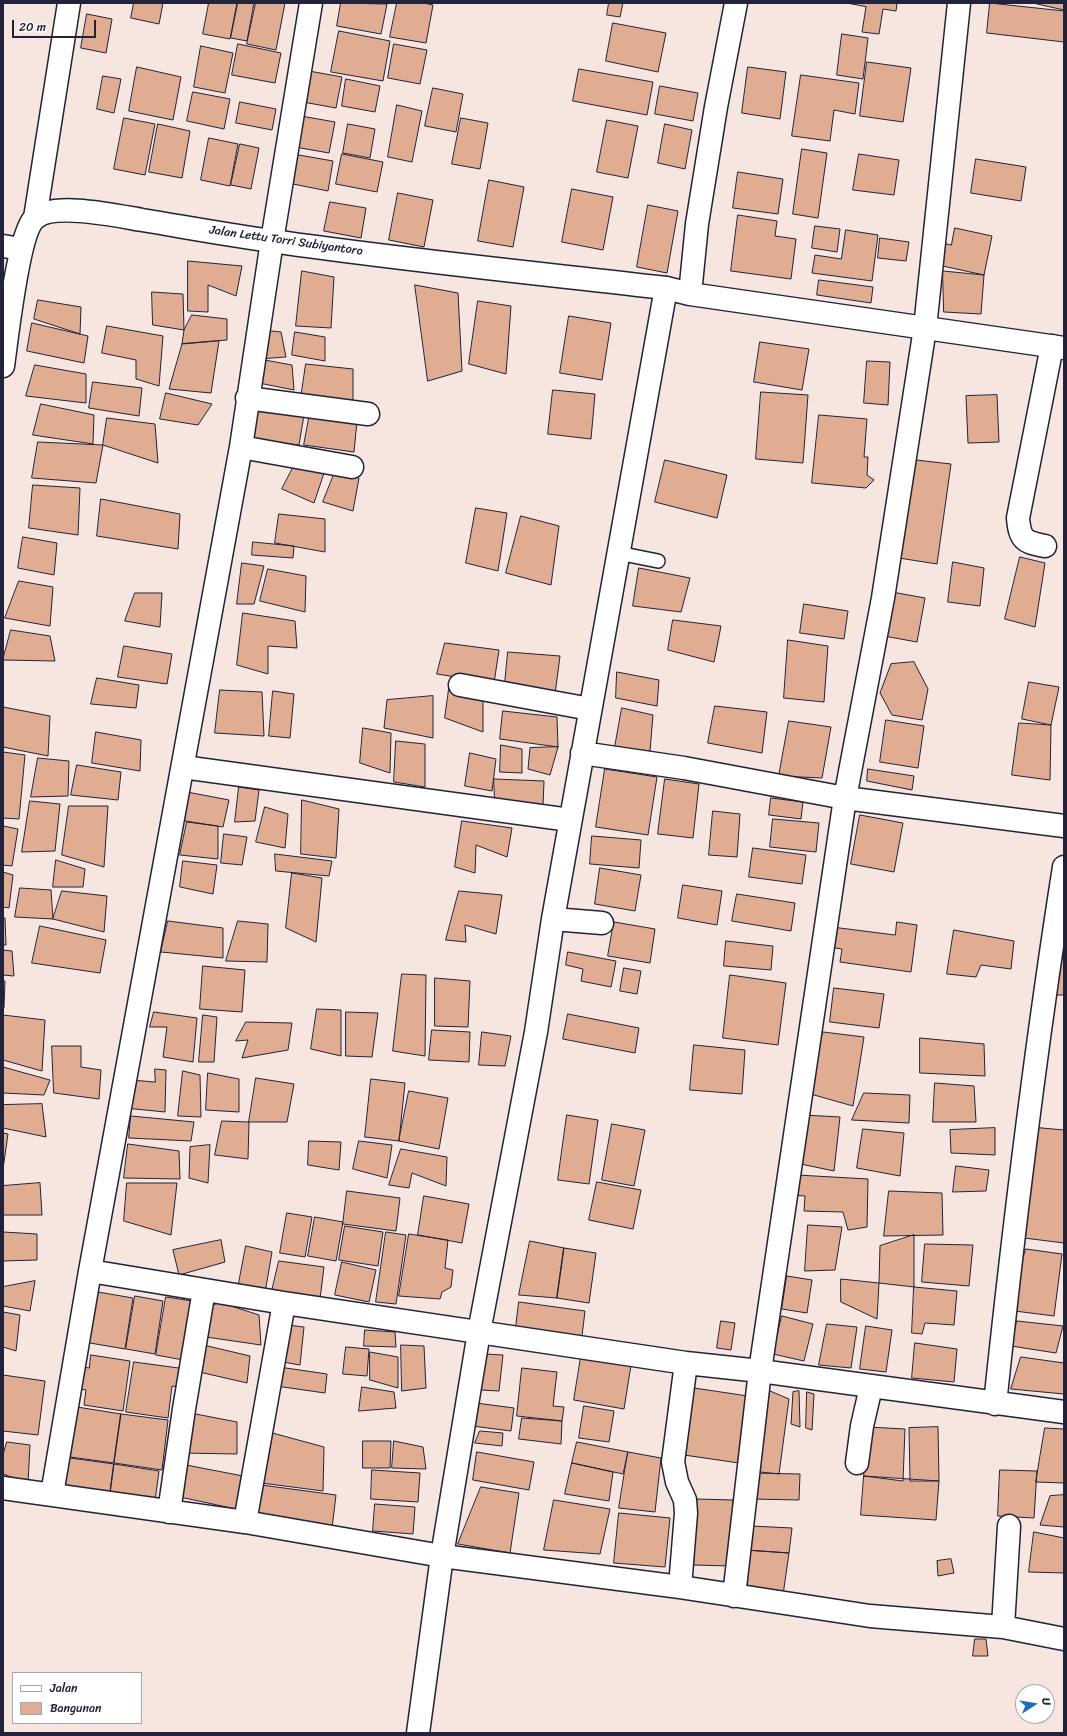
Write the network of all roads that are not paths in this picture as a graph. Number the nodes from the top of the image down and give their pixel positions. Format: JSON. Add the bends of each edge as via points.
{"nodes":[{"id":1,"x":69,"y":3,"type":"edge"},
{"id":2,"x":311,"y":3,"type":"edge"},
{"id":3,"x":736,"y":3,"type":"edge"},
{"id":4,"x":960,"y":3,"type":"edge"},
{"id":5,"x":35,"y":218,"type":"junction"},
{"id":6,"x":272,"y":241,"type":"junction"},
{"id":7,"x":12,"y":248,"type":"edge"},
{"id":8,"x":666,"y":288,"type":"junction"},
{"id":9,"x":690,"y":294,"type":"junction"},
{"id":10,"x":925,"y":328,"type":"junction"},
{"id":11,"x":1058,"y":347,"type":"edge"},
{"id":12,"x":3,"y":366,"type":"edge"},
{"id":13,"x":247,"y":398,"type":"junction"},
{"id":14,"x":368,"y":414,"type":"dead end"},
{"id":15,"x":241,"y":447,"type":"junction"},
{"id":16,"x":352,"y":467,"type":"dead end"},
{"id":17,"x":1045,"y":546,"type":"dead end"},
{"id":18,"x":618,"y":553,"type":"junction"},
{"id":19,"x":658,"y":561,"type":"dead end"},
{"id":20,"x":460,"y":685,"type":"dead end"},
{"id":21,"x":590,"y":710,"type":"junction"},
{"id":22,"x":582,"y":753,"type":"junction"},
{"id":23,"x":183,"y":767,"type":"junction"},
{"id":24,"x":845,"y":798,"type":"junction"},
{"id":25,"x":570,"y":820,"type":"junction"},
{"id":26,"x":1064,"y":826,"type":"edge"},
{"id":27,"x":1064,"y":866,"type":"edge"},
{"id":28,"x":553,"y":919,"type":"junction"},
{"id":29,"x":602,"y":924,"type":"dead end"},
{"id":30,"x":90,"y":1271,"type":"junction"},
{"id":31,"x":204,"y":1290,"type":"junction"},
{"id":32,"x":284,"y":1303,"type":"junction"},
{"id":33,"x":479,"y":1332,"type":"junction"},
{"id":34,"x":686,"y":1363,"type":"junction"},
{"id":35,"x":760,"y":1371,"type":"junction"},
{"id":36,"x":871,"y":1387,"type":"junction"},
{"id":37,"x":995,"y":1404,"type":"junction"},
{"id":38,"x":1064,"y":1412,"type":"edge"},
{"id":39,"x":857,"y":1463,"type":"dead end"},
{"id":40,"x":3,"y":1488,"type":"edge"},
{"id":41,"x":52,"y":1494,"type":"junction"},
{"id":42,"x":169,"y":1512,"type":"junction"},
{"id":43,"x":245,"y":1522,"type":"junction"},
{"id":44,"x":1009,"y":1526,"type":"dead end"},
{"id":45,"x":442,"y":1556,"type":"junction"},
{"id":46,"x":680,"y":1587,"type":"junction"},
{"id":47,"x":734,"y":1596,"type":"junction"},
{"id":48,"x":1003,"y":1626,"type":"junction"},
{"id":49,"x":1064,"y":1639,"type":"edge"},
{"id":50,"x":418,"y":1733,"type":"edge"}],
"edges":[{"from":1,"to":5,"type":"street"},
{"from":2,"to":6,"type":"street"},
{"from":3,"to":9,"type":"street","via":[[697,224]]},
{"from":4,"to":10,"type":"street"},
{"from":5,"to":6,"type":"street","name":"Jalan Lettu Torri Subiyantoro","via":[[58,210],[72,210]]},
{"from":5,"to":7,"type":"street"},
{"from":6,"to":8,"type":"street","name":"Jalan Lettu Torri Subiyantoro"},
{"from":6,"to":13,"type":"street"},
{"from":7,"to":12,"type":"street"},
{"from":8,"to":9,"type":"street","name":"Jalan Lettu Torri Subiyantoro"},
{"from":8,"to":18,"type":"street"},
{"from":9,"to":10,"type":"street","name":"Jalan Lettu Torri Subiyantoro"},
{"from":10,"to":11,"type":"street","name":"Jalan Lettu Torri Subiyantoro"},
{"from":10,"to":24,"type":"street","via":[[883,598]]},
{"from":11,"to":17,"type":"street","via":[[1018,518],[1022,538]]},
{"from":13,"to":14,"type":"street"},
{"from":13,"to":15,"type":"street"},
{"from":15,"to":16,"type":"street"},
{"from":15,"to":23,"type":"street"},
{"from":18,"to":19,"type":"lane"},
{"from":18,"to":21,"type":"street"},
{"from":20,"to":21,"type":"street"},
{"from":21,"to":22,"type":"street"},
{"from":22,"to":24,"type":"street","via":[[684,768]]},
{"from":22,"to":25,"type":"street"},
{"from":23,"to":25,"type":"street"},
{"from":23,"to":30,"type":"street"},
{"from":24,"to":26,"type":"street"},
{"from":24,"to":35,"type":"street"},
{"from":25,"to":28,"type":"street"},
{"from":27,"to":37,"type":"street","via":[[1045,990]]},
{"from":28,"to":29,"type":"street"},
{"from":28,"to":33,"type":"street","via":[[536,1032]]},
{"from":30,"to":31,"type":"street"},
{"from":30,"to":41,"type":"street"},
{"from":31,"to":32,"type":"street"},
{"from":31,"to":42,"type":"street"},
{"from":32,"to":33,"type":"street"},
{"from":32,"to":43,"type":"street"},
{"from":33,"to":34,"type":"street"},
{"from":33,"to":45,"type":"street"},
{"from":34,"to":35,"type":"street"},
{"from":34,"to":46,"type":"street","via":[[674,1462],[677,1482],[685,1500],[686,1513]]},
{"from":35,"to":36,"type":"street"},
{"from":35,"to":47,"type":"street"},
{"from":36,"to":37,"type":"street"},
{"from":36,"to":39,"type":"street"},
{"from":37,"to":38,"type":"street"},
{"from":40,"to":41,"type":"street"},
{"from":41,"to":42,"type":"street"},
{"from":42,"to":43,"type":"street"},
{"from":43,"to":45,"type":"street"},
{"from":44,"to":48,"type":"street"},
{"from":45,"to":46,"type":"street"},
{"from":45,"to":50,"type":"street"},
{"from":46,"to":47,"type":"street"},
{"from":47,"to":48,"type":"street","via":[[870,1616]]},
{"from":48,"to":49,"type":"street"}]}
